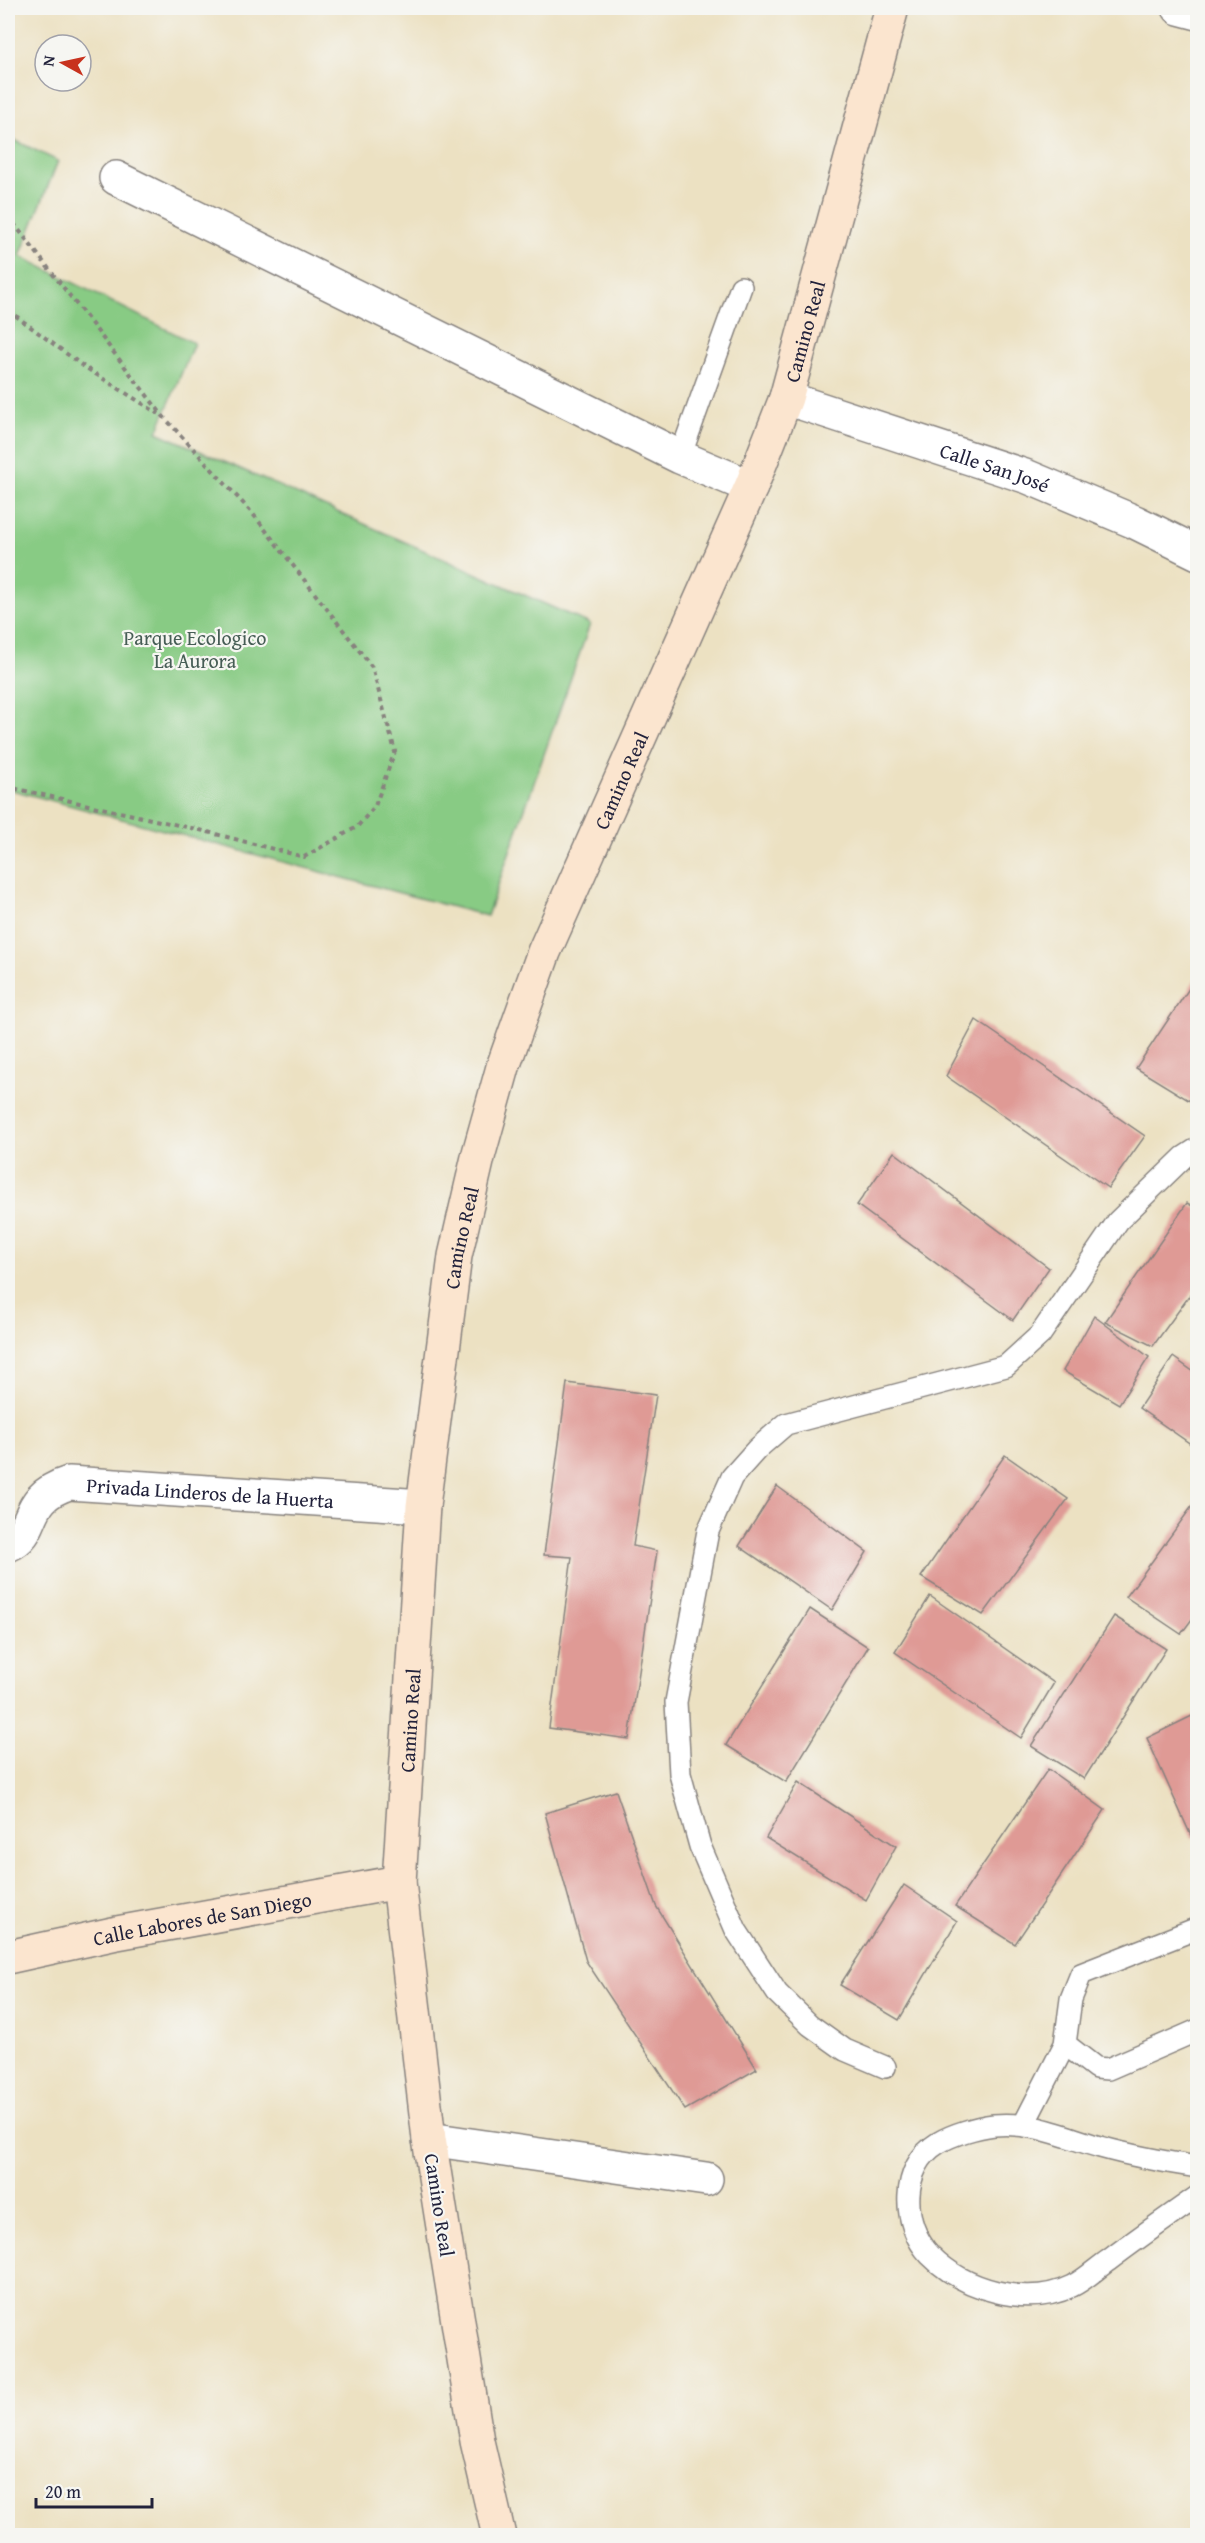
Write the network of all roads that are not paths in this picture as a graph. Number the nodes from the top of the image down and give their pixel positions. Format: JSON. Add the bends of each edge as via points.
{"nodes":[{"id":1,"x":891,"y":8,"type":"edge"},
{"id":2,"x":1179,"y":8,"type":"edge"},
{"id":3,"x":1197,"y":13,"type":"edge"},
{"id":4,"x":116,"y":178,"type":"dead end"},
{"id":5,"x":741,"y":287,"type":"dead end"},
{"id":6,"x":786,"y":398,"type":"junction"},
{"id":7,"x":681,"y":457,"type":"junction"},
{"id":8,"x":751,"y":487,"type":"junction"},
{"id":9,"x":1197,"y":553,"type":"edge"},
{"id":10,"x":1197,"y":1148,"type":"edge"},
{"id":11,"x":423,"y":1506,"type":"junction"},
{"id":12,"x":16,"y":1538,"type":"edge"},
{"id":13,"x":399,"y":1882,"type":"junction"},
{"id":14,"x":1197,"y":1928,"type":"edge"},
{"id":15,"x":8,"y":1957,"type":"edge"},
{"id":16,"x":1197,"y":2030,"type":"edge"},
{"id":17,"x":1065,"y":2044,"type":"junction"},
{"id":18,"x":885,"y":2067,"type":"dead end"},
{"id":19,"x":1024,"y":2124,"type":"junction"},
{"id":20,"x":429,"y":2139,"type":"junction"},
{"id":21,"x":1197,"y":2167,"type":"edge"},
{"id":22,"x":706,"y":2179,"type":"dead end"},
{"id":23,"x":1197,"y":2196,"type":"edge"},
{"id":24,"x":499,"y":2535,"type":"edge"}],
"edges":[{"from":1,"to":6,"type":"street","name":"Camino Real"},
{"from":2,"to":3,"type":"street"},
{"from":4,"to":7,"type":"street"},
{"from":5,"to":7,"type":"lane"},
{"from":6,"to":8,"type":"street","name":"Camino Real"},
{"from":6,"to":9,"type":"street","name":"Calle San José","via":[[1028,477]]},
{"from":7,"to":8,"type":"street"},
{"from":8,"to":11,"type":"street","name":"Camino Real","via":[[544,952],[503,1067],[478,1153],[455,1256]]},
{"from":10,"to":18,"type":"lane","via":[[1118,1221],[1040,1335],[1006,1366],[786,1424],[732,1477],[708,1531],[676,1702],[680,1774],[700,1846],[736,1930],[777,1993],[810,2025],[845,2050]]},
{"from":11,"to":12,"type":"street","name":"Privada Linderos de la Huerta","via":[[69,1483],[53,1488],[39,1499]]},
{"from":11,"to":13,"type":"street","name":"Camino Real"},
{"from":13,"to":15,"type":"street","name":"Calle Labores de San Diego","via":[[117,1933]]},
{"from":13,"to":20,"type":"street","name":"Camino Real"},
{"from":14,"to":17,"type":"lane","via":[[1081,1974],[1071,1999]]},
{"from":16,"to":17,"type":"lane","via":[[1108,2068],[1096,2068]]},
{"from":17,"to":19,"type":"lane"},
{"from":19,"to":21,"type":"lane","via":[[1102,2148]]},
{"from":19,"to":23,"type":"lane","via":[[993,2125],[938,2144],[919,2162],[910,2184],[908,2210],[930,2255],[992,2293],[1035,2296],[1072,2286]]},
{"from":20,"to":22,"type":"street"},
{"from":20,"to":24,"type":"street","name":"Camino Real","via":[[477,2441]]}]}
